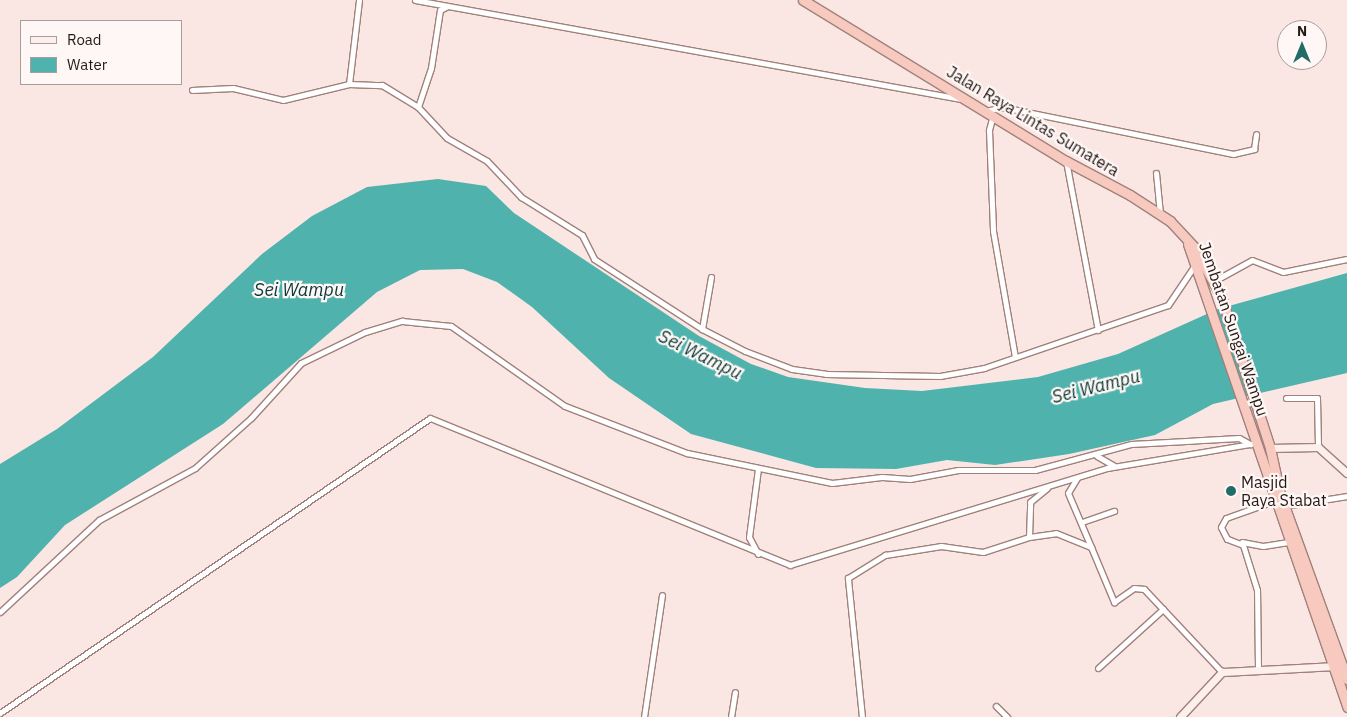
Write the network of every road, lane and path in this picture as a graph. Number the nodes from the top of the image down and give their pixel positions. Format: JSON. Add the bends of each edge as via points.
{"nodes":[{"id":1,"x":415,"y":0,"type":"edge"},
{"id":2,"x":803,"y":0,"type":"edge"},
{"id":3,"x":356,"y":2,"type":"edge"},
{"id":4,"x":449,"y":6,"type":"junction"},
{"id":5,"x":349,"y":84,"type":"junction"},
{"id":6,"x":192,"y":90,"type":"dead end"},
{"id":7,"x":966,"y":99,"type":"junction"},
{"id":8,"x":418,"y":107,"type":"junction"},
{"id":9,"x":990,"y":113,"type":"junction"},
{"id":10,"x":1256,"y":134,"type":"dead end"},
{"id":11,"x":1066,"y":161,"type":"junction"},
{"id":12,"x":1156,"y":173,"type":"dead end"},
{"id":13,"x":1160,"y":214,"type":"junction"},
{"id":14,"x":1186,"y":236,"type":"junction"},
{"id":15,"x":1201,"y":256,"type":"junction"},
{"id":16,"x":1347,"y":259,"type":"edge"},
{"id":17,"x":1195,"y":264,"type":"junction"},
{"id":18,"x":711,"y":277,"type":"dead end"},
{"id":19,"x":1214,"y":282,"type":"junction"},
{"id":20,"x":1221,"y":296,"type":"joint"},
{"id":21,"x":702,"y":329,"type":"junction"},
{"id":22,"x":1098,"y":330,"type":"junction"},
{"id":23,"x":1015,"y":357,"type":"junction"},
{"id":24,"x":1286,"y":398,"type":"dead end"},
{"id":25,"x":1254,"y":443,"type":"junction"},
{"id":26,"x":1318,"y":447,"type":"junction"},
{"id":27,"x":1270,"y":448,"type":"junction"},
{"id":28,"x":1097,"y":456,"type":"junction"},
{"id":29,"x":1119,"y":466,"type":"junction"},
{"id":30,"x":758,"y":469,"type":"junction"},
{"id":31,"x":1347,"y":473,"type":"edge"},
{"id":32,"x":1078,"y":477,"type":"junction"},
{"id":33,"x":1054,"y":484,"type":"junction"},
{"id":34,"x":1347,"y":496,"type":"edge"},
{"id":35,"x":1278,"y":505,"type":"junction"},
{"id":36,"x":1114,"y":511,"type":"dead end"},
{"id":37,"x":1082,"y":522,"type":"junction"},
{"id":38,"x":1029,"y":537,"type":"junction"},
{"id":39,"x":1242,"y":542,"type":"junction"},
{"id":40,"x":1287,"y":542,"type":"junction"},
{"id":41,"x":1092,"y":547,"type":"junction"},
{"id":42,"x":758,"y":554,"type":"junction"},
{"id":43,"x":662,"y":594,"type":"dead end"},
{"id":44,"x":1163,"y":609,"type":"junction"},
{"id":45,"x":0,"y":612,"type":"edge"},
{"id":46,"x":1337,"y":666,"type":"junction"},
{"id":47,"x":1098,"y":668,"type":"dead end"},
{"id":48,"x":1258,"y":669,"type":"junction"},
{"id":49,"x":1222,"y":672,"type":"junction"},
{"id":50,"x":1345,"y":680,"type":"edge"},
{"id":51,"x":735,"y":692,"type":"dead end"},
{"id":52,"x":996,"y":706,"type":"dead end"},
{"id":53,"x":1347,"y":707,"type":"edge"},
{"id":54,"x":0,"y":714,"type":"edge"},
{"id":55,"x":644,"y":717,"type":"edge"},
{"id":56,"x":731,"y":717,"type":"edge"},
{"id":57,"x":862,"y":717,"type":"edge"},
{"id":58,"x":1007,"y":717,"type":"edge"},
{"id":59,"x":1180,"y":717,"type":"edge"}],
"edges":[{"from":1,"to":4,"type":"street"},
{"from":2,"to":7,"type":"highway","name":"Jalan Raya Lintas Sumatera"},
{"from":3,"to":5,"type":"street"},
{"from":4,"to":7,"type":"street"},
{"from":4,"to":8,"type":"street","via":[[440,10],[431,68]]},
{"from":5,"to":6,"type":"street","via":[[283,100],[233,88]]},
{"from":5,"to":8,"type":"street","via":[[382,85]]},
{"from":7,"to":9,"type":"highway","name":"Jalan Raya Lintas Sumatera"},
{"from":8,"to":21,"type":"street","via":[[448,138],[488,161],[521,197],[582,235],[594,258]]},
{"from":9,"to":10,"type":"street","via":[[1007,108],[1232,154],[1254,149]]},
{"from":9,"to":11,"type":"highway","name":"Jalan Raya Lintas Sumatera"},
{"from":9,"to":23,"type":"street","via":[[992,231]]},
{"from":11,"to":13,"type":"highway","name":"Jalan Raya Lintas Sumatera"},
{"from":11,"to":22,"type":"street"},
{"from":12,"to":13,"type":"street"},
{"from":13,"to":14,"type":"highway","name":"Jalan Raya Lintas Sumatera"},
{"from":14,"to":15,"type":"highway","name":"Jalan Raya Lintas Sumatera"},
{"from":14,"to":17,"type":"highway","name":"Jembatan Sungai Wampu"},
{"from":15,"to":17,"type":"street"},
{"from":15,"to":19,"type":"highway","name":"Jalan Raya Lintas Sumatera"},
{"from":16,"to":19,"type":"street","via":[[1283,272],[1252,260]]},
{"from":17,"to":22,"type":"street","via":[[1168,305]]},
{"from":17,"to":25,"type":"highway","name":"Jembatan Sungai Wampu","via":[[1254,431]]},
{"from":18,"to":21,"type":"street"},
{"from":19,"to":20,"type":"highway","name":"Jalan Raya Lintas Sumatera"},
{"from":20,"to":27,"type":"highway","name":"Jembatan Sungai Wampu"},
{"from":21,"to":23,"type":"street","via":[[792,369],[826,374],[963,374]]},
{"from":22,"to":23,"type":"street"},
{"from":24,"to":26,"type":"street","via":[[1317,398]]},
{"from":25,"to":28,"type":"street","via":[[1239,438],[1131,444]]},
{"from":25,"to":29,"type":"street"},
{"from":25,"to":35,"type":"highway","name":"Jembatan Sungai Wampu"},
{"from":26,"to":27,"type":"street"},
{"from":26,"to":31,"type":"street"},
{"from":27,"to":35,"type":"highway","name":"Jembatan Sungai Wampu"},
{"from":28,"to":29,"type":"street"},
{"from":28,"to":30,"type":"street","via":[[1035,470],[958,470],[848,484]]},
{"from":29,"to":32,"type":"street"},
{"from":30,"to":42,"type":"street","via":[[749,537]]},
{"from":30,"to":45,"type":"street","via":[[702,458],[565,406],[451,326],[397,322],[301,363],[252,418],[195,468],[99,520]]},
{"from":32,"to":33,"type":"street"},
{"from":32,"to":37,"type":"street","via":[[1068,493]]},
{"from":33,"to":38,"type":"street","via":[[1030,502]]},
{"from":33,"to":42,"type":"street","via":[[800,564]]},
{"from":34,"to":35,"type":"street"},
{"from":35,"to":39,"type":"street","via":[[1226,518],[1222,528],[1227,539]]},
{"from":35,"to":40,"type":"highway"},
{"from":35,"to":46,"type":"highway"},
{"from":36,"to":37,"type":"street"},
{"from":37,"to":41,"type":"street"},
{"from":38,"to":41,"type":"street","via":[[1060,534]]},
{"from":38,"to":57,"type":"street","via":[[984,552],[945,546],[889,554],[849,576]]},
{"from":39,"to":40,"type":"street","via":[[1263,546]]},
{"from":39,"to":48,"type":"street","via":[[1258,594]]},
{"from":40,"to":46,"type":"highway"},
{"from":41,"to":44,"type":"street","via":[[1114,602],[1138,587]]},
{"from":42,"to":54,"type":"street","via":[[511,448],[430,418]]},
{"from":43,"to":55,"type":"street"},
{"from":44,"to":47,"type":"street"},
{"from":44,"to":49,"type":"street"},
{"from":46,"to":48,"type":"street"},
{"from":46,"to":50,"type":"highway"},
{"from":48,"to":49,"type":"street"},
{"from":49,"to":59,"type":"street"},
{"from":50,"to":53,"type":"highway"},
{"from":51,"to":56,"type":"street"},
{"from":52,"to":58,"type":"street"}]}
